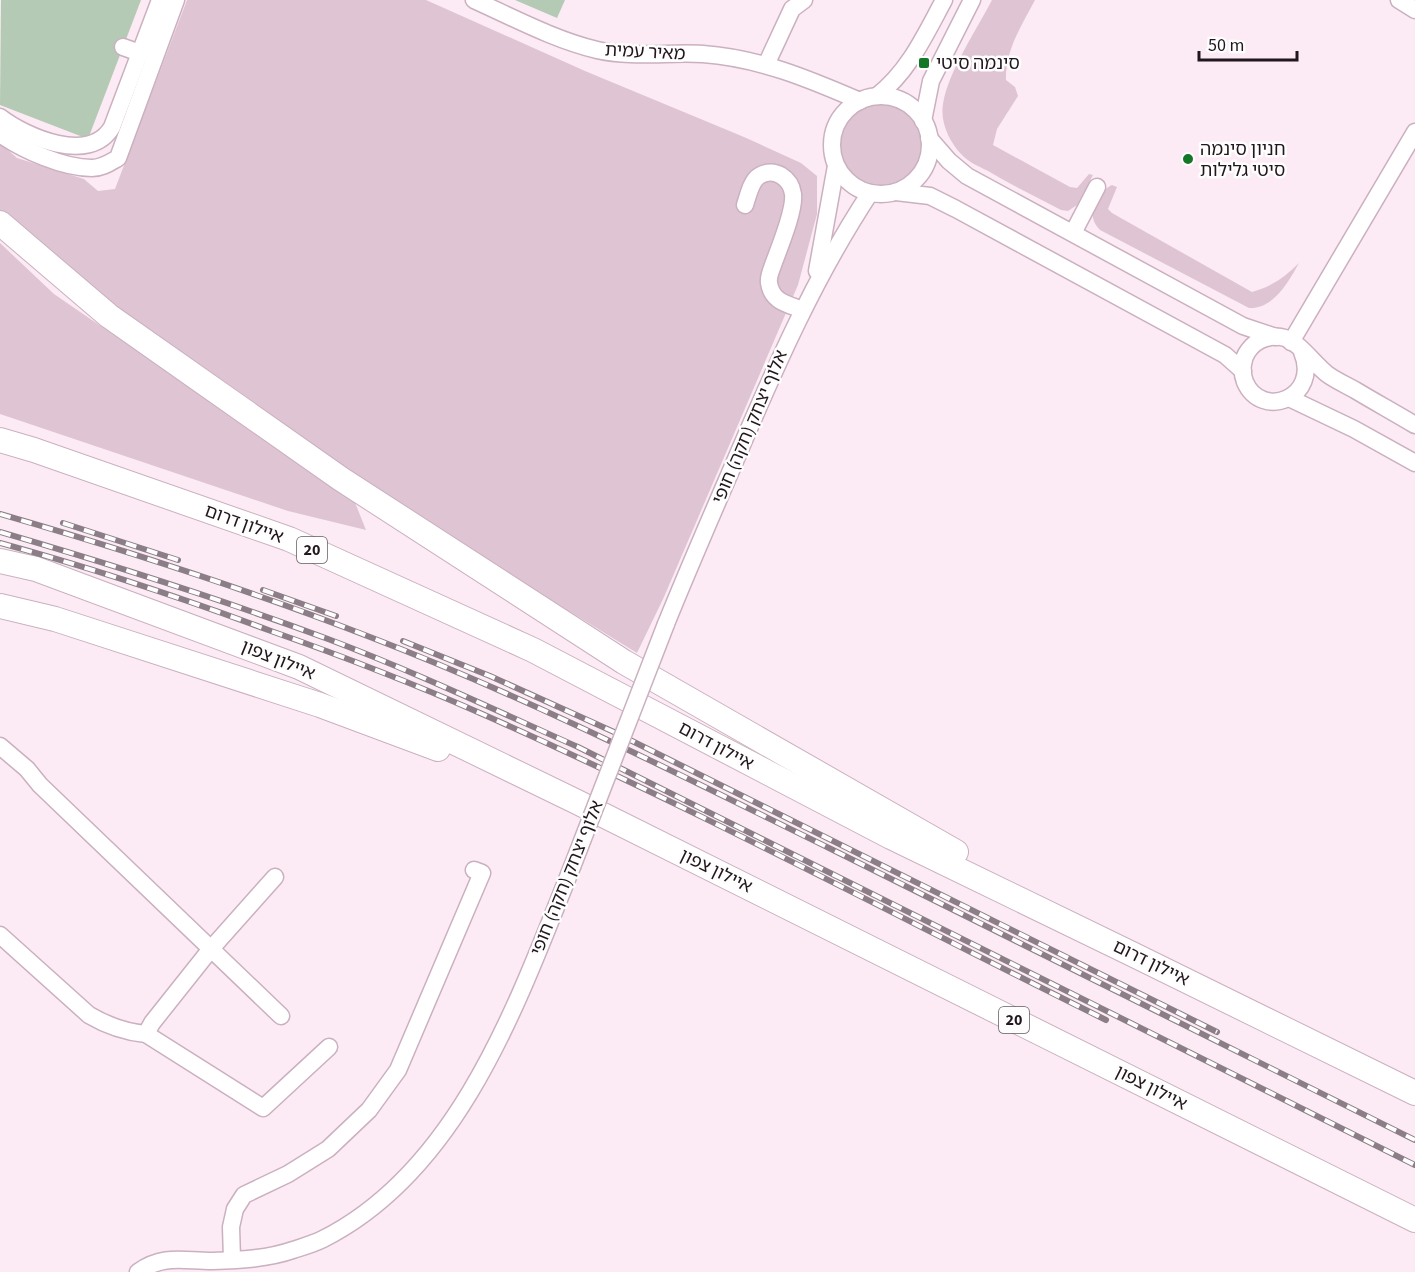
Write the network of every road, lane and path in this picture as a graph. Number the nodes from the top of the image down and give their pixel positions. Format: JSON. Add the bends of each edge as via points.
{"nodes":[{"id":1,"x":160,"y":0,"type":"edge"},
{"id":2,"x":176,"y":0,"type":"edge"},
{"id":3,"x":474,"y":0,"type":"edge"},
{"id":4,"x":944,"y":0,"type":"edge"},
{"id":5,"x":972,"y":0,"type":"edge"},
{"id":6,"x":1399,"y":0,"type":"edge"},
{"id":7,"x":797,"y":3,"type":"edge"},
{"id":8,"x":493,"y":5,"type":"edge"},
{"id":9,"x":1415,"y":10,"type":"edge"},
{"id":10,"x":123,"y":47,"type":"dead end"},
{"id":11,"x":159,"y":47,"type":"junction"},
{"id":12,"x":140,"y":53,"type":"junction"},
{"id":13,"x":766,"y":65,"type":"junction"},
{"id":14,"x":821,"y":84,"type":"junction"},
{"id":15,"x":877,"y":96,"type":"junction"},
{"id":16,"x":860,"y":101,"type":"junction"},
{"id":17,"x":0,"y":117,"type":"edge"},
{"id":18,"x":923,"y":121,"type":"junction"},
{"id":19,"x":838,"y":122,"type":"junction"},
{"id":20,"x":1415,"y":132,"type":"edge"},
{"id":21,"x":0,"y":134,"type":"edge"},
{"id":22,"x":929,"y":138,"type":"junction"},
{"id":23,"x":836,"y":166,"type":"junction"},
{"id":24,"x":1097,"y":187,"type":"dead end"},
{"id":25,"x":896,"y":192,"type":"junction"},
{"id":26,"x":870,"y":193,"type":"junction"},
{"id":27,"x":745,"y":205,"type":"dead end"},
{"id":28,"x":0,"y":223,"type":"edge"},
{"id":29,"x":1073,"y":233,"type":"junction"},
{"id":30,"x":813,"y":289,"type":"junction"},
{"id":31,"x":803,"y":310,"type":"junction"},
{"id":32,"x":1290,"y":343,"type":"junction"},
{"id":33,"x":1243,"y":371,"type":"junction"},
{"id":34,"x":1289,"y":398,"type":"junction"},
{"id":35,"x":1415,"y":425,"type":"edge"},
{"id":36,"x":0,"y":440,"type":"edge"},
{"id":37,"x":1415,"y":463,"type":"edge"},
{"id":38,"x":0,"y":561,"type":"edge"},
{"id":39,"x":0,"y":606,"type":"edge"},
{"id":40,"x":0,"y":746,"type":"edge"},
{"id":41,"x":575,"y":801,"type":"junction"},
{"id":42,"x":474,"y":870,"type":"dead end"},
{"id":43,"x":275,"y":877,"type":"dead end"},
{"id":44,"x":0,"y":935,"type":"edge"},
{"id":45,"x":210,"y":950,"type":"junction"},
{"id":46,"x":1132,"y":954,"type":"junction"},
{"id":47,"x":281,"y":1016,"type":"dead end"},
{"id":48,"x":146,"y":1034,"type":"junction"},
{"id":49,"x":329,"y":1047,"type":"dead end"},
{"id":50,"x":1415,"y":1094,"type":"edge"},
{"id":51,"x":1415,"y":1220,"type":"edge"},
{"id":52,"x":232,"y":1259,"type":"junction"},
{"id":53,"x":138,"y":1272,"type":"edge"}],
"edges":[{"from":1,"to":12,"type":"street"},
{"from":2,"to":11,"type":"street"},
{"from":3,"to":8,"type":"street","name":"מאיר עמית"},
{"from":4,"to":15,"type":"street","via":[[914,57],[893,84]]},
{"from":5,"to":18,"type":"street","via":[[931,81]]},
{"from":6,"to":9,"type":"street"},
{"from":7,"to":13,"type":"street"},
{"from":8,"to":13,"type":"street","name":"מאיר עמית","via":[[575,44],[599,51],[702,54]]},
{"from":10,"to":12,"type":"street"},
{"from":11,"to":12,"type":"street"},
{"from":11,"to":21,"type":"street","via":[[117,158],[105,166],[66,163],[12,143]]},
{"from":12,"to":17,"type":"street","via":[[112,127],[98,143],[53,143]]},
{"from":13,"to":14,"type":"street","name":"מאיר עמית"},
{"from":14,"to":16,"type":"street","name":"מאיר עמית"},
{"from":14,"to":19,"type":"street","via":[[837,107]]},
{"from":15,"to":16,"type":"street"},
{"from":15,"to":18,"type":"street","via":[[908,105]]},
{"from":16,"to":19,"type":"street"},
{"from":18,"to":22,"type":"street"},
{"from":19,"to":23,"type":"street","via":[[832,141]]},
{"from":20,"to":32,"type":"street"},
{"from":22,"to":25,"type":"street","via":[[926,165],[908,186]]},
{"from":22,"to":29,"type":"street","via":[[968,176]]},
{"from":23,"to":26,"type":"street","via":[[850,183]]},
{"from":23,"to":30,"type":"street","name":"אלוף יצחק (חקה) חופי"},
{"from":24,"to":29,"type":"street"},
{"from":25,"to":26,"type":"street"},
{"from":25,"to":33,"type":"street","via":[[930,196],[956,209],[1225,355]]},
{"from":26,"to":30,"type":"street","name":"אלוף יצחק (חקה) חופי"},
{"from":27,"to":31,"type":"street","via":[[759,176],[769,172],[782,175],[791,184],[792,210],[768,280],[778,302]]},
{"from":28,"to":46,"type":"highway","via":[[109,316],[341,479],[536,605],[665,686]]},
{"from":29,"to":32,"type":"street","via":[[1243,326]]},
{"from":30,"to":31,"type":"street","name":"אלוף יצחק (חקה) חופי"},
{"from":31,"to":52,"type":"street","name":"אלוף יצחק (חקה) חופי","bridge":true,"via":[[666,624],[510,1019],[462,1103],[428,1154],[368,1210],[321,1240],[274,1256]]},
{"from":32,"to":33,"type":"street","via":[[1265,338],[1256,343],[1248,351]]},
{"from":32,"to":34,"type":"street","via":[[1306,362],[1307,373],[1298,392]]},
{"from":32,"to":35,"type":"street","via":[[1328,375]]},
{"from":33,"to":34,"type":"street","via":[[1248,387],[1262,399]]},
{"from":34,"to":37,"type":"street"},
{"from":36,"to":46,"type":"highway","name":"איילון דרום","number":"20","via":[[289,539],[533,650],[891,837]]},
{"from":38,"to":41,"type":"highway","name":"איילון צפון","number":"20","via":[[36,569],[299,667]]},
{"from":39,"to":41,"type":"highway","via":[[320,705]]},
{"from":40,"to":45,"type":"street"},
{"from":41,"to":51,"type":"highway","name":"איילון צפון","number":"20"},
{"from":42,"to":52,"type":"street","via":[[482,873],[398,1070],[369,1110],[328,1149],[244,1195],[235,1209],[231,1227]]},
{"from":43,"to":45,"type":"street"},
{"from":44,"to":48,"type":"street","via":[[89,1015],[103,1023]]},
{"from":45,"to":47,"type":"street"},
{"from":45,"to":48,"type":"street"},
{"from":46,"to":50,"type":"highway","name":"איילון דרום","number":"20"},
{"from":48,"to":49,"type":"street","via":[[264,1108]]},
{"from":52,"to":53,"type":"street","name":"אלוף יצחק (חקה) חופי","via":[[167,1259]]}]}
